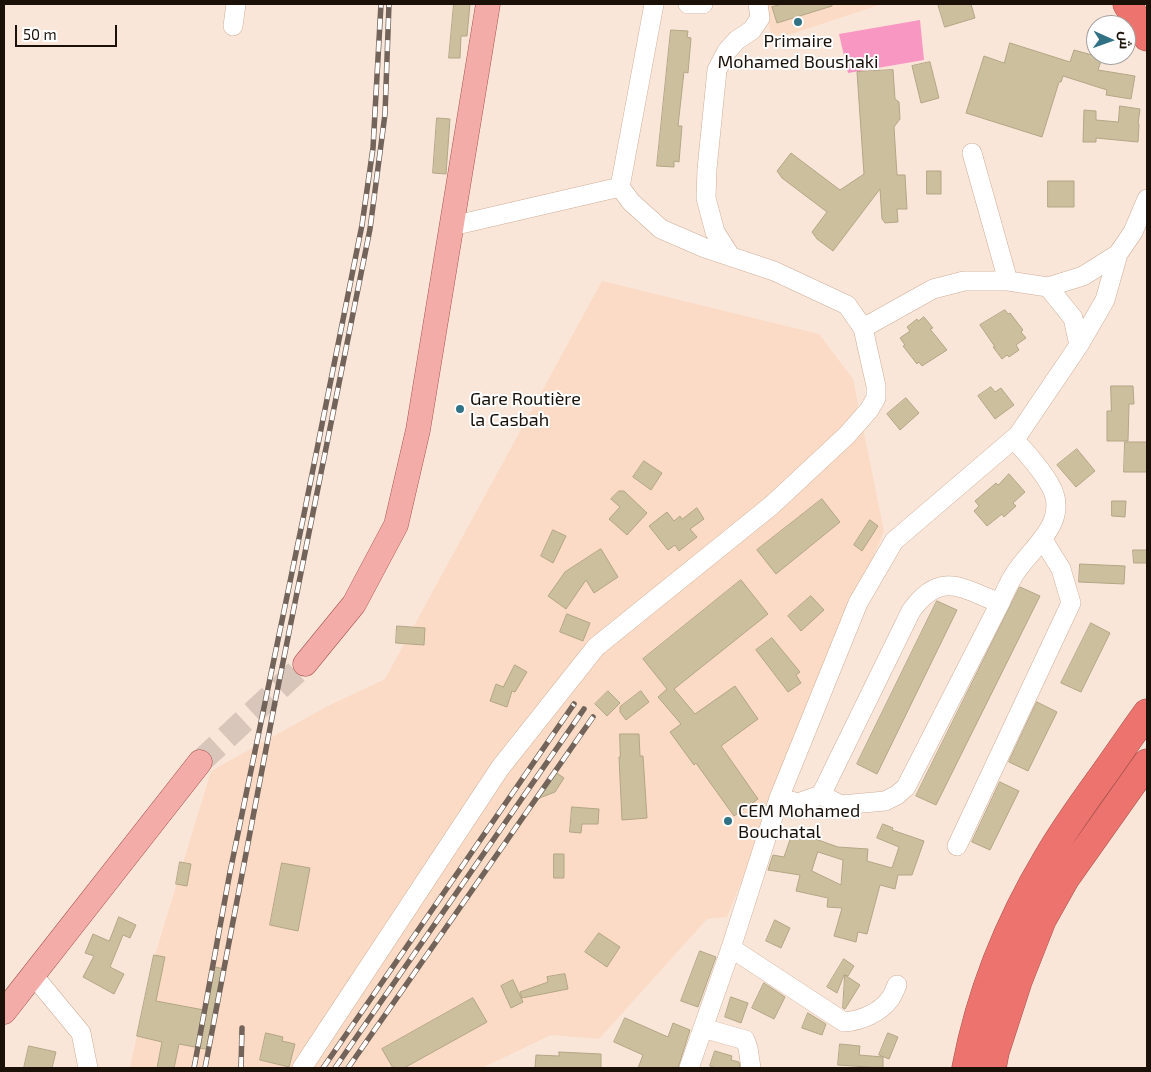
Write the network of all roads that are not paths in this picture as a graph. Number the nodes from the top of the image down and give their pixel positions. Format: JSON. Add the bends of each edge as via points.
{"nodes":[{"id":1,"x":236,"y":4,"type":"edge"},
{"id":2,"x":488,"y":4,"type":"edge"},
{"id":3,"x":654,"y":4,"type":"edge"},
{"id":4,"x":688,"y":4,"type":"edge"},
{"id":5,"x":702,"y":4,"type":"edge"},
{"id":6,"x":758,"y":4,"type":"edge"},
{"id":7,"x":1127,"y":4,"type":"edge"},
{"id":8,"x":233,"y":26,"type":"dead end"},
{"id":9,"x":1147,"y":37,"type":"edge"},
{"id":10,"x":972,"y":153,"type":"dead end"},
{"id":11,"x":620,"y":187,"type":"junction"},
{"id":12,"x":1147,"y":199,"type":"edge"},
{"id":13,"x":452,"y":226,"type":"junction"},
{"id":14,"x":1118,"y":254,"type":"junction"},
{"id":15,"x":731,"y":257,"type":"junction"},
{"id":16,"x":1008,"y":281,"type":"junction"},
{"id":17,"x":1048,"y":286,"type":"junction"},
{"id":18,"x":863,"y":328,"type":"junction"},
{"id":19,"x":1079,"y":345,"type":"junction"},
{"id":20,"x":1014,"y":439,"type":"junction"},
{"id":21,"x":1043,"y":540,"type":"junction"},
{"id":22,"x":1000,"y":603,"type":"junction"},
{"id":23,"x":305,"y":664,"type":"tunnel mouth"},
{"id":24,"x":1147,"y":713,"type":"edge"},
{"id":25,"x":200,"y":762,"type":"tunnel mouth"},
{"id":26,"x":1147,"y":763,"type":"edge"},
{"id":27,"x":821,"y":795,"type":"junction"},
{"id":28,"x":779,"y":798,"type":"junction"},
{"id":29,"x":956,"y":846,"type":"dead end"},
{"id":30,"x":731,"y":948,"type":"junction"},
{"id":31,"x":33,"y":975,"type":"junction"},
{"id":32,"x":897,"y":985,"type":"dead end"},
{"id":33,"x":4,"y":1012,"type":"edge"},
{"id":34,"x":703,"y":1028,"type":"junction"},
{"id":35,"x":88,"y":1068,"type":"edge"},
{"id":36,"x":302,"y":1068,"type":"edge"},
{"id":37,"x":689,"y":1068,"type":"edge"},
{"id":38,"x":751,"y":1068,"type":"edge"},
{"id":39,"x":966,"y":1068,"type":"edge"},
{"id":40,"x":992,"y":1068,"type":"edge"}],
"edges":[{"from":1,"to":8,"type":"street"},
{"from":2,"to":13,"type":"main road"},
{"from":3,"to":11,"type":"street"},
{"from":4,"to":5,"type":"street"},
{"from":6,"to":15,"type":"street","via":[[760,18],[752,30],[727,51],[717,70],[706,198],[715,232]]},
{"from":7,"to":9,"type":"highway"},
{"from":10,"to":16,"type":"street"},
{"from":11,"to":13,"type":"street"},
{"from":11,"to":15,"type":"street","via":[[631,202],[661,229]]},
{"from":12,"to":14,"type":"street","via":[[1133,232]]},
{"from":13,"to":23,"type":"main road","via":[[418,430],[396,525],[354,604]]},
{"from":14,"to":17,"type":"street","via":[[1083,276]]},
{"from":14,"to":19,"type":"street","via":[[1104,300]]},
{"from":15,"to":18,"type":"street","via":[[774,271],[846,305]]},
{"from":16,"to":17,"type":"street"},
{"from":16,"to":18,"type":"street","via":[[964,281],[933,290]]},
{"from":17,"to":19,"type":"street","via":[[1072,318]]},
{"from":18,"to":36,"type":"street","via":[[876,386],[876,398],[868,410],[847,435],[772,505],[596,647],[500,768]]},
{"from":19,"to":20,"type":"street"},
{"from":20,"to":21,"type":"street","via":[[1051,486],[1055,513]]},
{"from":20,"to":28,"type":"street","via":[[894,541],[858,603]]},
{"from":21,"to":22,"type":"street","via":[[1017,570]]},
{"from":21,"to":29,"type":"street","via":[[1061,569],[1071,603]]},
{"from":22,"to":27,"type":"street","via":[[906,787],[885,800],[841,805]]},
{"from":22,"to":27,"type":"street","via":[[952,586],[936,587],[920,599],[911,611]]},
{"from":24,"to":39,"type":"highway","via":[[1048,857],[1020,910],[992,970]]},
{"from":25,"to":31,"type":"main road"},
{"from":26,"to":40,"type":"highway","via":[[1064,879],[1042,920],[1018,981]]},
{"from":27,"to":28,"type":"street","via":[[798,803]]},
{"from":28,"to":30,"type":"street"},
{"from":30,"to":32,"type":"street","via":[[844,1022],[876,1012],[890,999]]},
{"from":30,"to":34,"type":"street"},
{"from":31,"to":33,"type":"main road"},
{"from":31,"to":35,"type":"street","via":[[81,1033]]},
{"from":34,"to":37,"type":"street"},
{"from":34,"to":38,"type":"street","via":[[745,1040]]}]}
